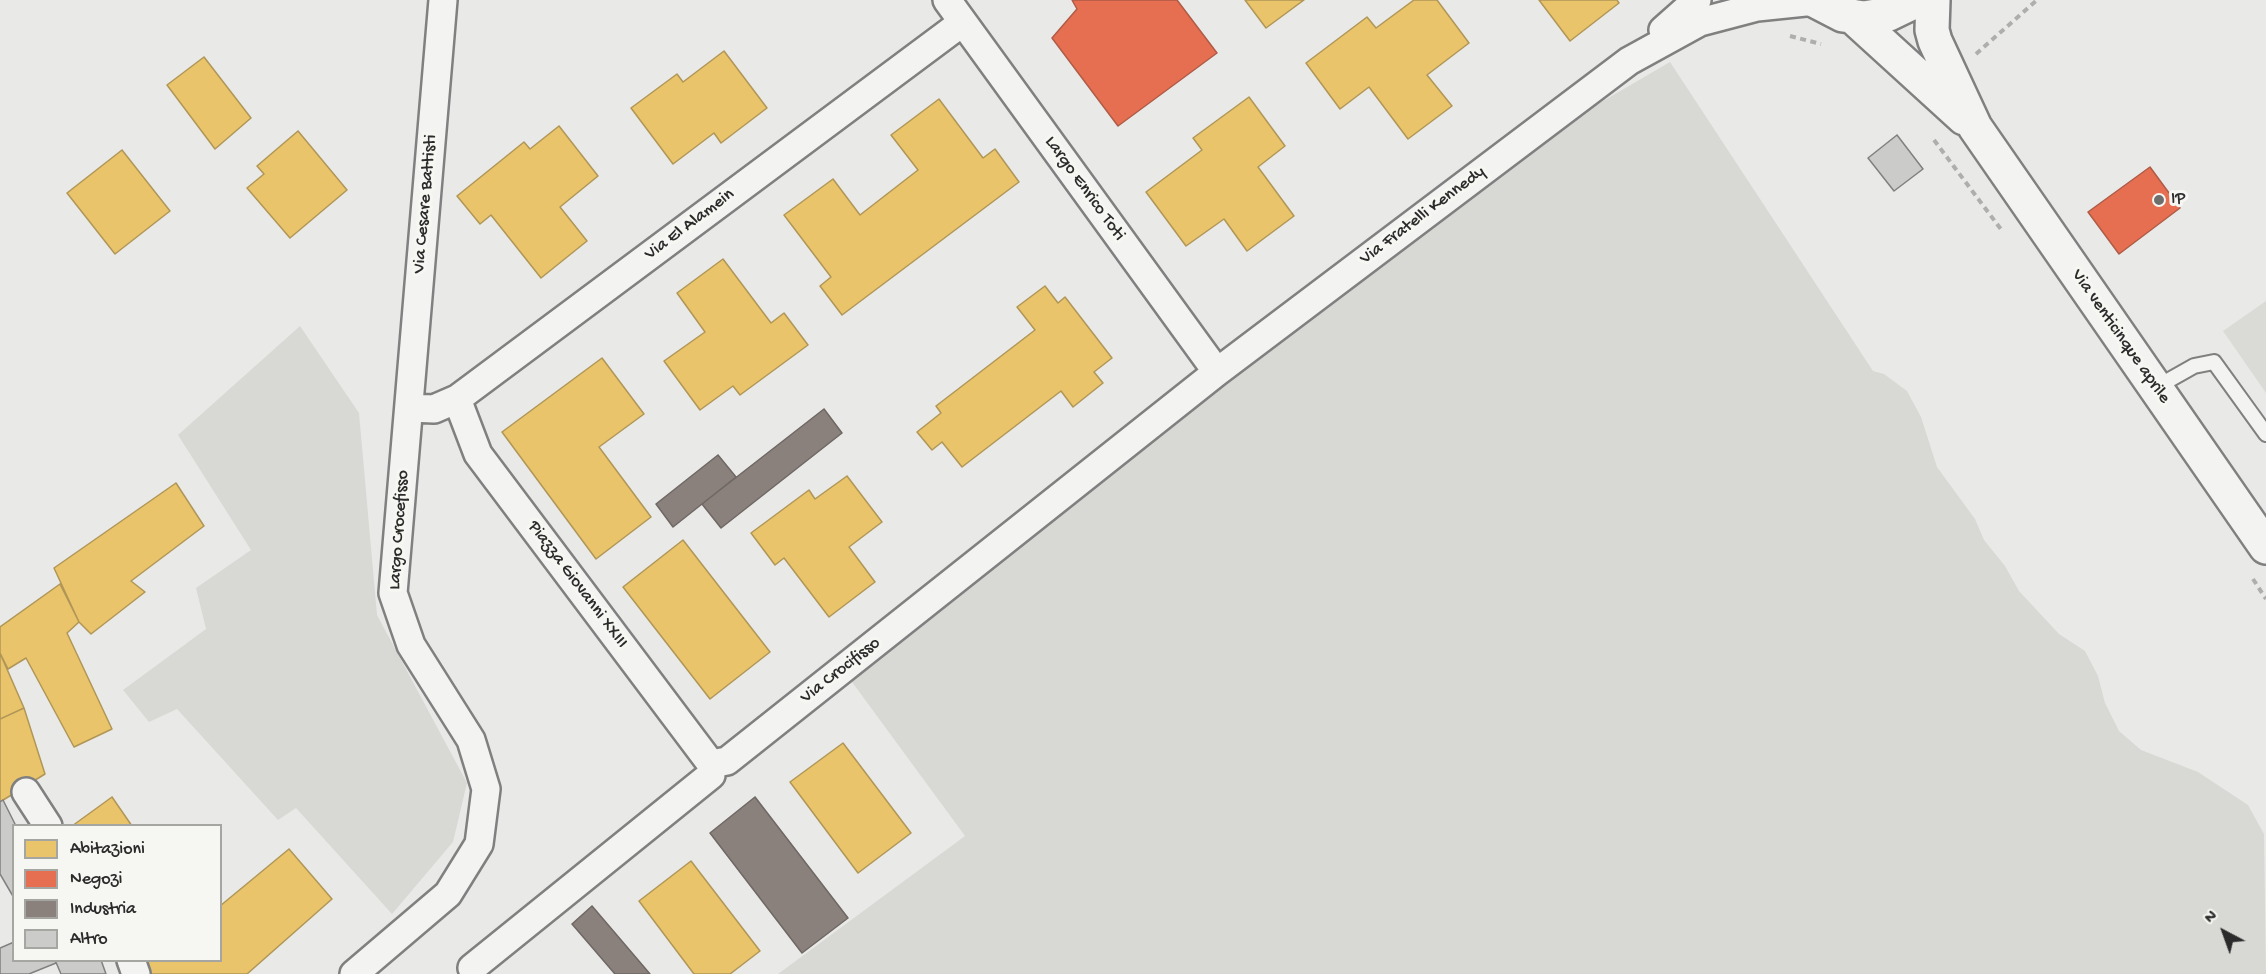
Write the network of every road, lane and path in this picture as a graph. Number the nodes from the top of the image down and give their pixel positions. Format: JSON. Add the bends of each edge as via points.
{"nodes":[{"id":1,"x":443,"y":0,"type":"edge"},
{"id":2,"x":1697,"y":0,"type":"edge"},
{"id":3,"x":1815,"y":0,"type":"edge"},
{"id":4,"x":1918,"y":0,"type":"edge"},
{"id":5,"x":1933,"y":0,"type":"edge"},
{"id":6,"x":954,"y":9,"type":"edge"},
{"id":7,"x":1852,"y":16,"type":"junction"},
{"id":8,"x":1787,"y":35,"type":"dead end"},
{"id":9,"x":1831,"y":47,"type":"dead end"},
{"id":10,"x":1629,"y":61,"type":"junction"},
{"id":11,"x":1974,"y":128,"type":"junction"},
{"id":12,"x":1217,"y":372,"type":"junction"},
{"id":13,"x":2154,"y":388,"type":"junction"},
{"id":14,"x":457,"y":399,"type":"junction"},
{"id":15,"x":410,"y":408,"type":"junction"},
{"id":16,"x":2266,"y":434,"type":"edge"},
{"id":17,"x":2266,"y":546,"type":"edge"},
{"id":18,"x":711,"y":764,"type":"junction"},
{"id":19,"x":26,"y":792,"type":"dead end"},
{"id":20,"x":47,"y":824,"type":"edge"},
{"id":21,"x":472,"y":968,"type":"dead end"},
{"id":22,"x":354,"y":974,"type":"edge"}],
"edges":[{"from":1,"to":15,"type":"street","name":"Via Cesare Battisti"},
{"from":2,"to":10,"type":"street","name":"Via Fratelli Kennedy"},
{"from":3,"to":7,"type":"street","via":[[1832,11]]},
{"from":3,"to":10,"type":"street","name":"Via Fratelli Kennedy","via":[[1756,7],[1700,22]]},
{"from":4,"to":7,"type":"street","via":[[1889,14]]},
{"from":5,"to":11,"type":"street","name":"Via venticinque aprile","via":[[1935,40]]},
{"from":6,"to":12,"type":"street","name":"Largo Enrico Toti"},
{"from":6,"to":14,"type":"street","name":"Via El Alamein"},
{"from":7,"to":11,"type":"street","name":"Via venticinque aprile"},
{"from":8,"to":9,"type":"path"},
{"from":10,"to":12,"type":"street","name":"Via Fratelli Kennedy"},
{"from":11,"to":13,"type":"street","name":"Via venticinque aprile"},
{"from":12,"to":18,"type":"street","name":"Via Crocifisso","via":[[727,760]]},
{"from":13,"to":16,"type":"lane","via":[[2194,366],[2214,362]]},
{"from":13,"to":17,"type":"street","name":"Via venticinque aprile"},
{"from":14,"to":15,"type":"street","name":"Via El Alamein","via":[[434,409]]},
{"from":14,"to":18,"type":"street","name":"Piazza Giovanni XXIII","via":[[478,454]]},
{"from":15,"to":22,"type":"street","name":"Largo Crocefisso","via":[[393,593],[411,645],[471,740],[486,789],[479,844],[448,894]]},
{"from":18,"to":21,"type":"street","via":[[711,776]]},
{"from":19,"to":20,"type":"street"}]}
